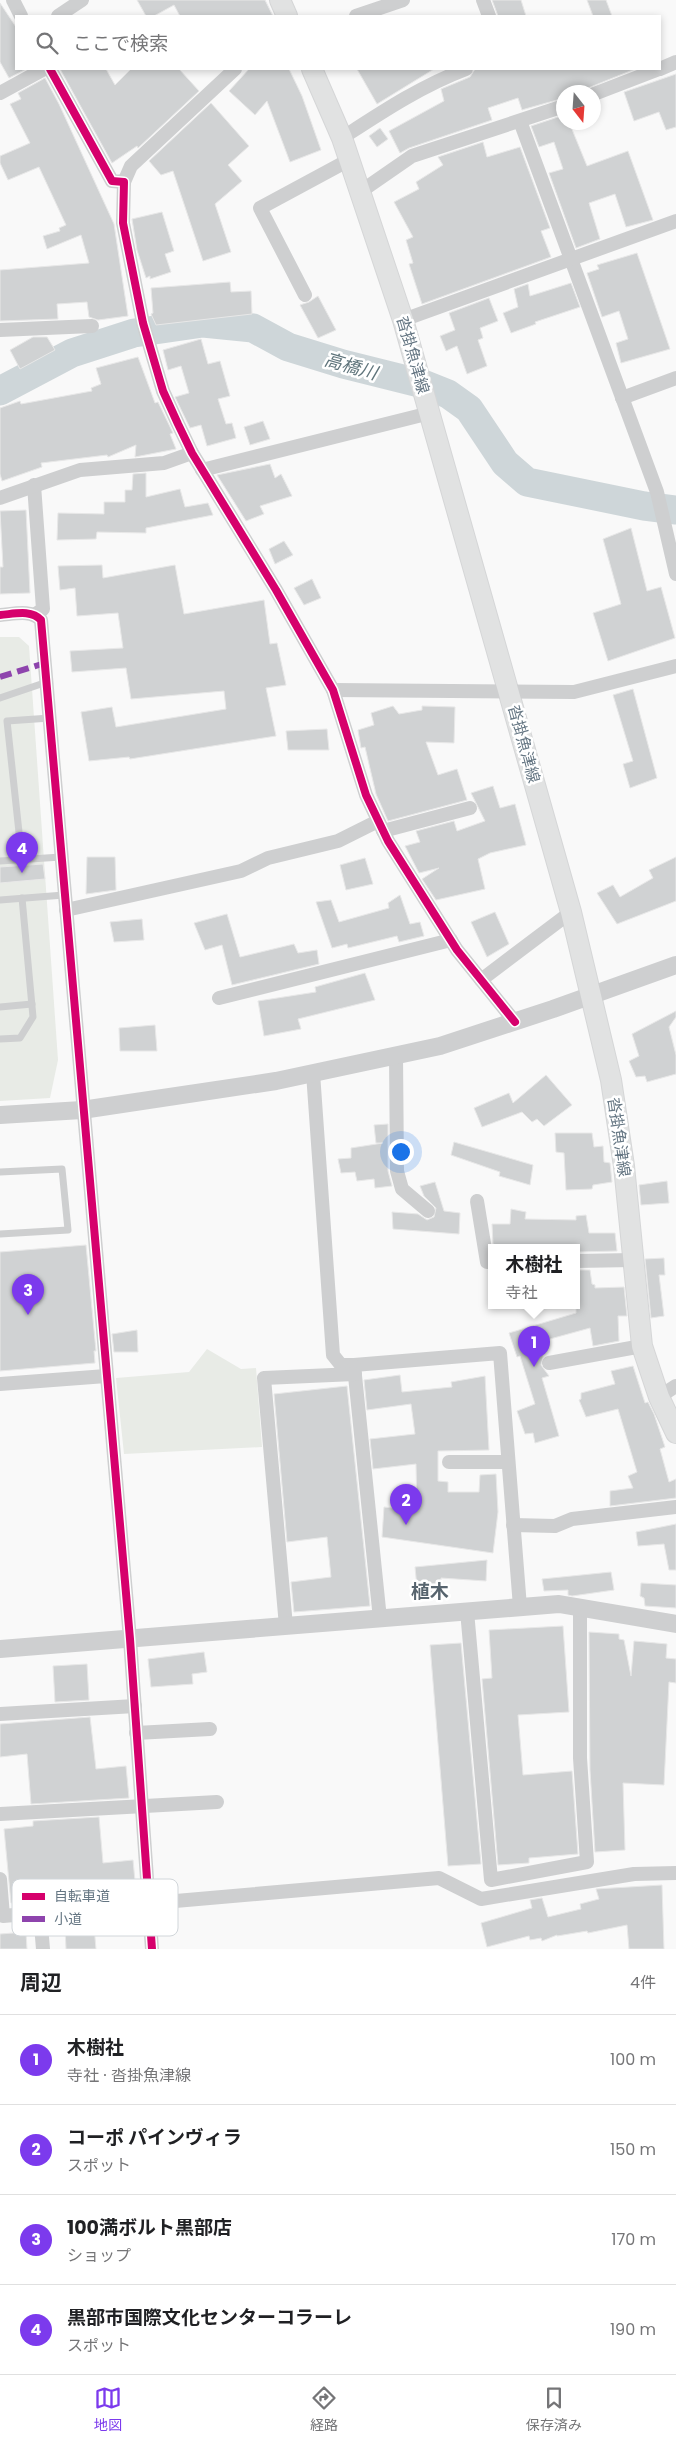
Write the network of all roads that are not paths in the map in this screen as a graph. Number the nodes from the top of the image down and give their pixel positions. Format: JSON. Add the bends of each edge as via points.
{"nodes":[{"id":1,"x":13,"y":0,"type":"edge"},
{"id":2,"x":82,"y":0,"type":"edge"},
{"id":3,"x":403,"y":0,"type":"edge"},
{"id":4,"x":483,"y":0,"type":"edge"},
{"id":5,"x":20,"y":15,"type":"edge"},
{"id":6,"x":60,"y":15,"type":"edge"},
{"id":7,"x":359,"y":15,"type":"edge"},
{"id":8,"x":489,"y":15,"type":"edge"},
{"id":9,"x":676,"y":62,"type":"edge"},
{"id":10,"x":661,"y":69,"type":"edge"},
{"id":11,"x":42,"y":70,"type":"edge"},
{"id":12,"x":51,"y":70,"type":"edge"},
{"id":13,"x":234,"y":70,"type":"edge"},
{"id":14,"x":312,"y":70,"type":"edge"},
{"id":15,"x":463,"y":70,"type":"edge"},
{"id":16,"x":657,"y":70,"type":"edge"},
{"id":17,"x":601,"y":91,"type":"edge"},
{"id":18,"x":0,"y":93,"type":"edge"},
{"id":19,"x":556,"y":109,"type":"edge"},
{"id":20,"x":520,"y":121,"type":"junction"},
{"id":21,"x":342,"y":138,"type":"junction"},
{"id":22,"x":349,"y":160,"type":"junction"},
{"id":23,"x":124,"y":182,"type":"junction"},
{"id":24,"x":360,"y":192,"type":"junction"},
{"id":25,"x":676,"y":221,"type":"edge"},
{"id":26,"x":569,"y":260,"type":"junction"},
{"id":27,"x":306,"y":294,"type":"dead end"},
{"id":28,"x":403,"y":320,"type":"junction"},
{"id":29,"x":92,"y":326,"type":"dead end"},
{"id":30,"x":0,"y":330,"type":"edge"},
{"id":31,"x":676,"y":378,"type":"edge"},
{"id":32,"x":622,"y":398,"type":"junction"},
{"id":33,"x":430,"y":413,"type":"junction"},
{"id":34,"x":192,"y":453,"type":"junction"},
{"id":35,"x":202,"y":470,"type":"junction"},
{"id":36,"x":34,"y":486,"type":"junction"},
{"id":37,"x":0,"y":498,"type":"edge"},
{"id":38,"x":670,"y":525,"type":"edge"},
{"id":39,"x":676,"y":574,"type":"edge"},
{"id":40,"x":36,"y":614,"type":"junction"},
{"id":41,"x":0,"y":615,"type":"edge"},
{"id":42,"x":676,"y":666,"type":"edge"},
{"id":43,"x":47,"y":682,"type":"junction"},
{"id":44,"x":333,"y":690,"type":"junction"},
{"id":45,"x":510,"y":693,"type":"junction"},
{"id":46,"x":0,"y":698,"type":"edge"},
{"id":47,"x":50,"y":718,"type":"junction"},
{"id":48,"x":4,"y":721,"type":"edge"},
{"id":49,"x":470,"y":808,"type":"dead end"},
{"id":50,"x":380,"y":826,"type":"junction"},
{"id":51,"x":61,"y":857,"type":"junction"},
{"id":52,"x":22,"y":860,"type":"junction"},
{"id":53,"x":0,"y":861,"type":"edge"},
{"id":54,"x":64,"y":895,"type":"junction"},
{"id":55,"x":22,"y":898,"type":"junction"},
{"id":56,"x":0,"y":900,"type":"edge"},
{"id":57,"x":66,"y":910,"type":"junction"},
{"id":58,"x":571,"y":912,"type":"junction"},
{"id":59,"x":451,"y":940,"type":"junction"},
{"id":60,"x":676,"y":965,"type":"edge"},
{"id":61,"x":481,"y":980,"type":"junction"},
{"id":62,"x":591,"y":996,"type":"junction"},
{"id":63,"x":219,"y":998,"type":"dead end"},
{"id":64,"x":32,"y":1004,"type":"junction"},
{"id":65,"x":0,"y":1007,"type":"edge"},
{"id":66,"x":515,"y":1022,"type":"junction"},
{"id":67,"x":0,"y":1039,"type":"edge"},
{"id":68,"x":396,"y":1055,"type":"junction"},
{"id":69,"x":313,"y":1073,"type":"junction"},
{"id":70,"x":82,"y":1110,"type":"junction"},
{"id":71,"x":0,"y":1115,"type":"edge"},
{"id":72,"x":0,"y":1172,"type":"edge"},
{"id":73,"x":477,"y":1201,"type":"dead end"},
{"id":74,"x":428,"y":1211,"type":"dead end"},
{"id":75,"x":0,"y":1234,"type":"edge"},
{"id":76,"x":580,"y":1260,"type":"edge"},
{"id":77,"x":633,"y":1260,"type":"junction"},
{"id":78,"x":488,"y":1262,"type":"edge"},
{"id":79,"x":642,"y":1346,"type":"junction"},
{"id":80,"x":549,"y":1363,"type":"dead end"},
{"id":81,"x":354,"y":1369,"type":"junction"},
{"id":82,"x":106,"y":1376,"type":"junction"},
{"id":83,"x":0,"y":1384,"type":"edge"},
{"id":84,"x":676,"y":1386,"type":"edge"},
{"id":85,"x":659,"y":1397,"type":"junction"},
{"id":86,"x":676,"y":1433,"type":"edge"},
{"id":87,"x":449,"y":1462,"type":"dead end"},
{"id":88,"x":508,"y":1462,"type":"junction"},
{"id":89,"x":676,"y":1507,"type":"edge"},
{"id":90,"x":513,"y":1525,"type":"junction"},
{"id":91,"x":580,"y":1606,"type":"junction"},
{"id":92,"x":520,"y":1607,"type":"junction"},
{"id":93,"x":467,"y":1611,"type":"junction"},
{"id":94,"x":380,"y":1619,"type":"junction"},
{"id":95,"x":676,"y":1624,"type":"edge"},
{"id":96,"x":286,"y":1626,"type":"junction"},
{"id":97,"x":130,"y":1639,"type":"junction"},
{"id":98,"x":0,"y":1649,"type":"edge"},
{"id":99,"x":135,"y":1706,"type":"junction"},
{"id":100,"x":0,"y":1714,"type":"edge"},
{"id":101,"x":210,"y":1729,"type":"dead end"},
{"id":102,"x":136,"y":1733,"type":"junction"},
{"id":103,"x":217,"y":1802,"type":"dead end"},
{"id":104,"x":141,"y":1806,"type":"junction"},
{"id":105,"x":0,"y":1814,"type":"edge"},
{"id":106,"x":676,"y":1873,"type":"edge"},
{"id":107,"x":0,"y":1878,"type":"edge"},
{"id":108,"x":146,"y":1879,"type":"edge"},
{"id":109,"x":178,"y":1900,"type":"edge"},
{"id":110,"x":12,"y":1915,"type":"edge"},
{"id":111,"x":42,"y":1936,"type":"edge"},
{"id":112,"x":151,"y":1936,"type":"edge"},
{"id":113,"x":43,"y":1949,"type":"edge"},
{"id":114,"x":152,"y":1949,"type":"edge"}],
"edges":[{"from":1,"to":5,"type":"street"},
{"from":2,"to":6,"type":"street"},
{"from":3,"to":7,"type":"street"},
{"from":4,"to":8,"type":"street"},
{"from":9,"to":10,"type":"street"},
{"from":11,"to":18,"type":"street"},
{"from":12,"to":23,"type":"street","via":[[112,181]]},
{"from":13,"to":23,"type":"street","via":[[131,166]]},
{"from":14,"to":21,"type":"main road","name":"沓掛魚津線"},
{"from":15,"to":21,"type":"street","via":[[398,102]]},
{"from":16,"to":17,"type":"street"},
{"from":19,"to":20,"type":"street"},
{"from":20,"to":24,"type":"street","via":[[412,156]]},
{"from":20,"to":26,"type":"street"},
{"from":21,"to":22,"type":"main road","name":"沓掛魚津線"},
{"from":22,"to":24,"type":"main road","name":"沓掛魚津線"},
{"from":22,"to":27,"type":"street","via":[[260,208]]},
{"from":23,"to":34,"type":"street","via":[[123,223],[143,323],[164,391]]},
{"from":24,"to":28,"type":"main road","name":"沓掛魚津線"},
{"from":25,"to":26,"type":"street"},
{"from":26,"to":28,"type":"street"},
{"from":26,"to":32,"type":"street"},
{"from":28,"to":33,"type":"main road","name":"沓掛魚津線"},
{"from":29,"to":30,"type":"street"},
{"from":31,"to":32,"type":"street"},
{"from":32,"to":38,"type":"street"},
{"from":33,"to":35,"type":"street"},
{"from":33,"to":45,"type":"main road","name":"沓掛魚津線"},
{"from":34,"to":35,"type":"street"},
{"from":34,"to":36,"type":"street","via":[[164,463],[80,470]]},
{"from":35,"to":44,"type":"street"},
{"from":36,"to":37,"type":"street"},
{"from":36,"to":40,"type":"street","via":[[43,609]]},
{"from":38,"to":39,"type":"street"},
{"from":40,"to":41,"type":"street"},
{"from":40,"to":43,"type":"street","via":[[41,620]]},
{"from":42,"to":45,"type":"street","via":[[574,692]]},
{"from":43,"to":46,"type":"lane"},
{"from":43,"to":47,"type":"street"},
{"from":44,"to":45,"type":"street"},
{"from":44,"to":50,"type":"street","via":[[366,795]]},
{"from":45,"to":58,"type":"main road","name":"沓掛魚津線"},
{"from":47,"to":48,"type":"lane"},
{"from":47,"to":51,"type":"street"},
{"from":48,"to":52,"type":"lane"},
{"from":49,"to":50,"type":"street"},
{"from":50,"to":57,"type":"street","via":[[338,841],[268,858],[241,871]]},
{"from":50,"to":59,"type":"street"},
{"from":51,"to":52,"type":"lane"},
{"from":51,"to":54,"type":"street"},
{"from":52,"to":53,"type":"lane"},
{"from":54,"to":55,"type":"lane"},
{"from":54,"to":57,"type":"street"},
{"from":55,"to":56,"type":"lane"},
{"from":55,"to":64,"type":"lane"},
{"from":57,"to":70,"type":"street"},
{"from":58,"to":61,"type":"street"},
{"from":58,"to":62,"type":"main road","name":"沓掛魚津線"},
{"from":59,"to":61,"type":"street"},
{"from":59,"to":63,"type":"street"},
{"from":60,"to":62,"type":"street"},
{"from":61,"to":66,"type":"street"},
{"from":62,"to":66,"type":"street"},
{"from":62,"to":77,"type":"main road","name":"沓掛魚津線","via":[[611,1080]]},
{"from":64,"to":65,"type":"lane"},
{"from":64,"to":67,"type":"lane","via":[[33,1017],[20,1038]]},
{"from":66,"to":68,"type":"street","via":[[440,1046]]},
{"from":68,"to":69,"type":"street"},
{"from":68,"to":74,"type":"street","via":[[397,1171],[402,1189]]},
{"from":69,"to":70,"type":"street"},
{"from":69,"to":81,"type":"street","via":[[332,1355],[341,1365]]},
{"from":70,"to":71,"type":"street"},
{"from":70,"to":82,"type":"street"},
{"from":72,"to":75,"type":"lane","via":[[62,1168],[68,1230]]},
{"from":73,"to":78,"type":"street"},
{"from":76,"to":77,"type":"street"},
{"from":77,"to":79,"type":"main road","name":"沓掛魚津線"},
{"from":79,"to":80,"type":"street"},
{"from":79,"to":85,"type":"main road","name":"沓掛魚津線"},
{"from":81,"to":88,"type":"street","via":[[500,1353]]},
{"from":81,"to":94,"type":"street"},
{"from":81,"to":96,"type":"street","via":[[264,1378]]},
{"from":82,"to":83,"type":"street"},
{"from":82,"to":97,"type":"street"},
{"from":84,"to":85,"type":"street"},
{"from":85,"to":86,"type":"main road","name":"沓掛魚津線"},
{"from":87,"to":88,"type":"street"},
{"from":88,"to":90,"type":"street"},
{"from":89,"to":90,"type":"street","via":[[572,1519],[555,1526]]},
{"from":90,"to":92,"type":"street"},
{"from":91,"to":92,"type":"street"},
{"from":91,"to":93,"type":"street","via":[[580,1758],[587,1862],[491,1880]]},
{"from":91,"to":95,"type":"street"},
{"from":92,"to":93,"type":"street"},
{"from":93,"to":94,"type":"street"},
{"from":94,"to":96,"type":"street"},
{"from":96,"to":97,"type":"street"},
{"from":97,"to":98,"type":"street"},
{"from":97,"to":99,"type":"street"},
{"from":99,"to":100,"type":"street"},
{"from":99,"to":102,"type":"street"},
{"from":101,"to":102,"type":"street"},
{"from":102,"to":104,"type":"street"},
{"from":103,"to":104,"type":"street"},
{"from":104,"to":105,"type":"street"},
{"from":104,"to":108,"type":"street"},
{"from":106,"to":109,"type":"street","via":[[634,1874],[481,1899],[439,1878]]},
{"from":107,"to":110,"type":"street","via":[[3,1916]]},
{"from":111,"to":113,"type":"street"},
{"from":112,"to":114,"type":"street"}]}
